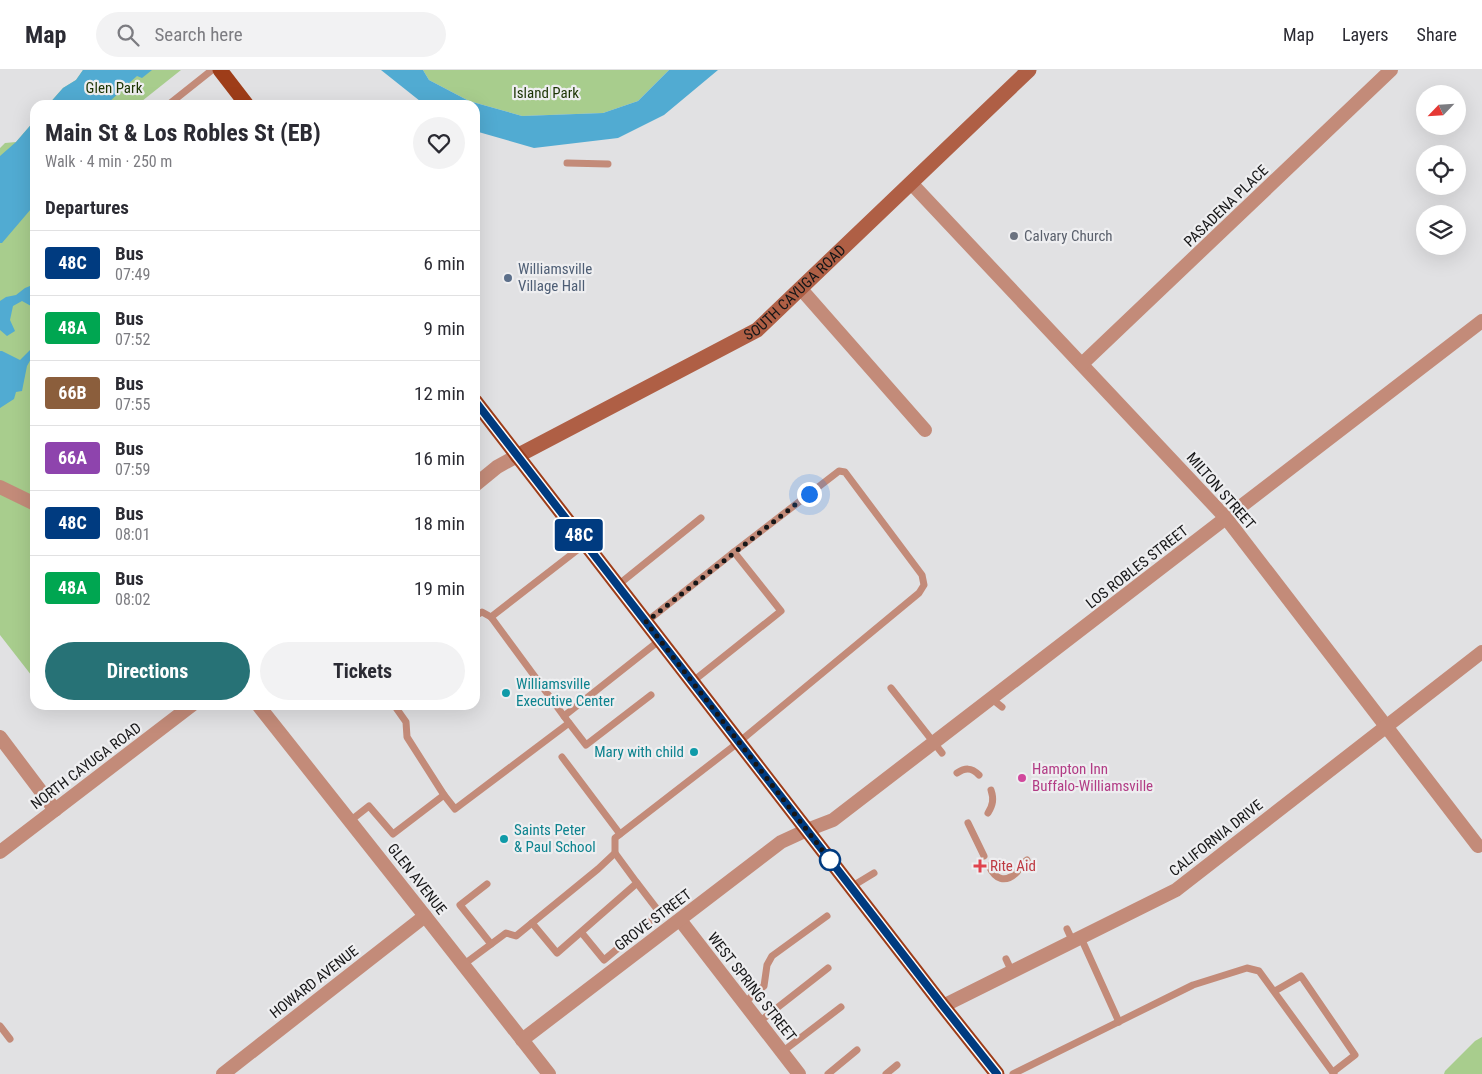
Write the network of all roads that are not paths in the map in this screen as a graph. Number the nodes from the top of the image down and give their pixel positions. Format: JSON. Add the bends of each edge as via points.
{"nodes":[{"id":1,"x":212,"y":70,"type":"edge"},
{"id":2,"x":220,"y":70,"type":"edge"},
{"id":3,"x":1029,"y":70,"type":"edge"},
{"id":4,"x":1391,"y":70,"type":"edge"},
{"id":5,"x":174,"y":100,"type":"edge"},
{"id":6,"x":243,"y":100,"type":"edge"},
{"id":7,"x":567,"y":163,"type":"dead end"},
{"id":8,"x":608,"y":164,"type":"dead end"},
{"id":9,"x":911,"y":183,"type":"junction"},
{"id":10,"x":801,"y":288,"type":"junction"},
{"id":11,"x":1482,"y":321,"type":"edge"},
{"id":12,"x":1082,"y":364,"type":"junction"},
{"id":13,"x":480,"y":407,"type":"edge"},
{"id":14,"x":924,"y":430,"type":"dead end"},
{"id":15,"x":517,"y":456,"type":"junction"},
{"id":16,"x":480,"y":481,"type":"edge"},
{"id":17,"x":0,"y":487,"type":"edge"},
{"id":18,"x":30,"y":502,"type":"edge"},
{"id":19,"x":701,"y":518,"type":"dead end"},
{"id":20,"x":1226,"y":518,"type":"junction"},
{"id":21,"x":586,"y":544,"type":"junction"},
{"id":22,"x":734,"y":552,"type":"junction"},
{"id":23,"x":618,"y":585,"type":"junction"},
{"id":24,"x":480,"y":613,"type":"edge"},
{"id":25,"x":491,"y":617,"type":"junction"},
{"id":26,"x":646,"y":622,"type":"junction"},
{"id":27,"x":660,"y":640,"type":"junction"},
{"id":28,"x":1482,"y":652,"type":"edge"},
{"id":29,"x":692,"y":682,"type":"junction"},
{"id":30,"x":891,"y":688,"type":"dead end"},
{"id":31,"x":652,"y":695,"type":"dead end"},
{"id":32,"x":185,"y":710,"type":"edge"},
{"id":33,"x":262,"y":710,"type":"edge"},
{"id":34,"x":398,"y":710,"type":"edge"},
{"id":35,"x":564,"y":716,"type":"junction"},
{"id":36,"x":569,"y":723,"type":"junction"},
{"id":37,"x":1386,"y":727,"type":"junction"},
{"id":38,"x":0,"y":737,"type":"edge"},
{"id":39,"x":739,"y":742,"type":"junction"},
{"id":40,"x":938,"y":748,"type":"junction"},
{"id":41,"x":562,"y":757,"type":"dead end"},
{"id":42,"x":957,"y":773,"type":"dead end"},
{"id":43,"x":979,"y":775,"type":"dead end"},
{"id":44,"x":991,"y":790,"type":"dead end"},
{"id":45,"x":444,"y":795,"type":"junction"},
{"id":46,"x":55,"y":810,"type":"junction"},
{"id":47,"x":988,"y":813,"type":"dead end"},
{"id":48,"x":350,"y":821,"type":"junction"},
{"id":49,"x":968,"y":823,"type":"dead end"},
{"id":50,"x":807,"y":830,"type":"junction"},
{"id":51,"x":620,"y":834,"type":"junction"},
{"id":52,"x":1480,"y":845,"type":"edge"},
{"id":53,"x":0,"y":852,"type":"edge"},
{"id":54,"x":615,"y":853,"type":"junction"},
{"id":55,"x":984,"y":856,"type":"dead end"},
{"id":56,"x":1027,"y":860,"type":"dead end"},
{"id":57,"x":988,"y":866,"type":"dead end"},
{"id":58,"x":874,"y":873,"type":"dead end"},
{"id":59,"x":637,"y":883,"type":"junction"},
{"id":60,"x":487,"y":884,"type":"dead end"},
{"id":61,"x":851,"y":887,"type":"junction"},
{"id":62,"x":426,"y":916,"type":"junction"},
{"id":63,"x":827,"y":916,"type":"dead end"},
{"id":64,"x":680,"y":920,"type":"junction"},
{"id":65,"x":532,"y":923,"type":"junction"},
{"id":66,"x":1067,"y":929,"type":"dead end"},
{"id":67,"x":582,"y":932,"type":"junction"},
{"id":68,"x":1077,"y":940,"type":"junction"},
{"id":69,"x":491,"y":944,"type":"junction"},
{"id":70,"x":463,"y":964,"type":"junction"},
{"id":71,"x":828,"y":968,"type":"dead end"},
{"id":72,"x":1275,"y":991,"type":"junction"},
{"id":73,"x":744,"y":1002,"type":"junction"},
{"id":74,"x":841,"y":1006,"type":"dead end"},
{"id":75,"x":943,"y":1006,"type":"junction"},
{"id":76,"x":759,"y":1022,"type":"junction"},
{"id":77,"x":1119,"y":1022,"type":"junction"},
{"id":78,"x":0,"y":1026,"type":"edge"},
{"id":79,"x":10,"y":1039,"type":"dead end"},
{"id":80,"x":522,"y":1040,"type":"junction"},
{"id":81,"x":857,"y":1050,"type":"dead end"},
{"id":82,"x":782,"y":1052,"type":"junction"},
{"id":83,"x":897,"y":1066,"type":"dead end"},
{"id":84,"x":1334,"y":1073,"type":"edge"},
{"id":85,"x":223,"y":1074,"type":"edge"},
{"id":86,"x":549,"y":1074,"type":"edge"},
{"id":87,"x":799,"y":1074,"type":"edge"},
{"id":88,"x":828,"y":1074,"type":"edge"},
{"id":89,"x":886,"y":1074,"type":"edge"},
{"id":90,"x":997,"y":1074,"type":"edge"},
{"id":91,"x":1013,"y":1074,"type":"edge"}],
"edges":[{"from":1,"to":5,"type":"lane"},
{"from":2,"to":6,"type":"main road"},
{"from":3,"to":9,"type":"street","name":"SOUTH CAYUGA ROAD"},
{"from":4,"to":12,"type":"street","name":"PASADENA PLACE"},
{"from":7,"to":8,"type":"lane"},
{"from":9,"to":10,"type":"street","name":"SOUTH CAYUGA ROAD"},
{"from":9,"to":12,"type":"street","name":"MILTON STREET"},
{"from":10,"to":14,"type":"street"},
{"from":10,"to":15,"type":"street","name":"SOUTH CAYUGA ROAD","via":[[757,330]]},
{"from":11,"to":20,"type":"street","name":"LOS ROBLES STREET"},
{"from":12,"to":20,"type":"street","name":"MILTON STREET"},
{"from":13,"to":15,"type":"main road"},
{"from":15,"to":16,"type":"street"},
{"from":15,"to":21,"type":"main road"},
{"from":17,"to":18,"type":"street"},
{"from":19,"to":23,"type":"lane"},
{"from":20,"to":37,"type":"street","name":"MILTON STREET"},
{"from":20,"to":40,"type":"street","name":"LOS ROBLES STREET"},
{"from":21,"to":23,"type":"main road"},
{"from":21,"to":25,"type":"lane"},
{"from":22,"to":26,"type":"lane"},
{"from":22,"to":29,"type":"lane","via":[[781,611]]},
{"from":22,"to":39,"type":"lane","via":[[839,471],[846,472],[922,575],[924,585],[919,593]]},
{"from":23,"to":26,"type":"main road"},
{"from":24,"to":25,"type":"lane"},
{"from":25,"to":35,"type":"lane"},
{"from":26,"to":27,"type":"main road"},
{"from":27,"to":29,"type":"main road"},
{"from":27,"to":35,"type":"lane"},
{"from":28,"to":37,"type":"street","name":"CALIFORNIA DRIVE"},
{"from":29,"to":39,"type":"main road"},
{"from":30,"to":40,"type":"lane"},
{"from":31,"to":36,"type":"lane","via":[[586,745]]},
{"from":32,"to":46,"type":"street","name":"NORTH CAYUGA ROAD"},
{"from":33,"to":48,"type":"street","name":"GLEN AVENUE"},
{"from":34,"to":45,"type":"lane","via":[[406,722],[408,736]]},
{"from":35,"to":36,"type":"lane"},
{"from":36,"to":45,"type":"lane","via":[[454,809]]},
{"from":37,"to":52,"type":"street","name":"MILTON STREET"},
{"from":37,"to":68,"type":"street","name":"CALIFORNIA DRIVE","via":[[1176,890]]},
{"from":38,"to":46,"type":"street"},
{"from":39,"to":50,"type":"main road"},
{"from":39,"to":51,"type":"lane"},
{"from":40,"to":50,"type":"street","name":"LOS ROBLES STREET","via":[[833,820]]},
{"from":41,"to":51,"type":"lane"},
{"from":42,"to":43,"type":"lane","via":[[966,768]]},
{"from":44,"to":47,"type":"lane","via":[[993,801]]},
{"from":45,"to":48,"type":"lane","via":[[392,834],[369,806]]},
{"from":46,"to":53,"type":"street","name":"NORTH CAYUGA ROAD"},
{"from":48,"to":62,"type":"street","name":"GLEN AVENUE"},
{"from":49,"to":55,"type":"lane"},
{"from":50,"to":61,"type":"main road"},
{"from":50,"to":64,"type":"street","name":"GROVE STREET","via":[[781,842]]},
{"from":51,"to":54,"type":"lane","via":[[615,838]]},
{"from":54,"to":59,"type":"lane"},
{"from":54,"to":65,"type":"lane"},
{"from":56,"to":57,"type":"lane","via":[[1013,876],[1003,879],[994,876]]},
{"from":58,"to":61,"type":"lane"},
{"from":59,"to":67,"type":"lane"},
{"from":59,"to":67,"type":"lane","via":[[660,913],[604,960]]},
{"from":60,"to":69,"type":"lane","via":[[460,905]]},
{"from":61,"to":75,"type":"main road"},
{"from":62,"to":70,"type":"street","name":"GLEN AVENUE"},
{"from":62,"to":85,"type":"street","name":"HOWARD AVENUE"},
{"from":63,"to":73,"type":"lane","via":[[772,956],[767,965],[764,986]]},
{"from":64,"to":73,"type":"street","name":"WEST SPRING STREET"},
{"from":64,"to":80,"type":"street","name":"GROVE STREET"},
{"from":65,"to":67,"type":"lane","via":[[557,953]]},
{"from":65,"to":69,"type":"lane","via":[[516,936],[506,933]]},
{"from":66,"to":68,"type":"lane"},
{"from":68,"to":75,"type":"street","name":"CALIFORNIA DRIVE","via":[[1009,966]]},
{"from":68,"to":77,"type":"lane"},
{"from":69,"to":70,"type":"lane"},
{"from":70,"to":80,"type":"street","name":"GLEN AVENUE"},
{"from":71,"to":76,"type":"lane"},
{"from":72,"to":77,"type":"lane","via":[[1259,971],[1247,968],[1193,985]]},
{"from":72,"to":84,"type":"lane"},
{"from":72,"to":84,"type":"lane","via":[[1301,976],[1355,1055]]},
{"from":73,"to":76,"type":"street","name":"WEST SPRING STREET"},
{"from":74,"to":82,"type":"lane"},
{"from":75,"to":90,"type":"main road"},
{"from":76,"to":82,"type":"street","name":"WEST SPRING STREET"},
{"from":77,"to":91,"type":"lane"},
{"from":78,"to":79,"type":"lane"},
{"from":80,"to":86,"type":"street","name":"GLEN AVENUE"},
{"from":81,"to":88,"type":"lane"},
{"from":82,"to":87,"type":"street","name":"WEST SPRING STREET"},
{"from":83,"to":89,"type":"lane"}]}
